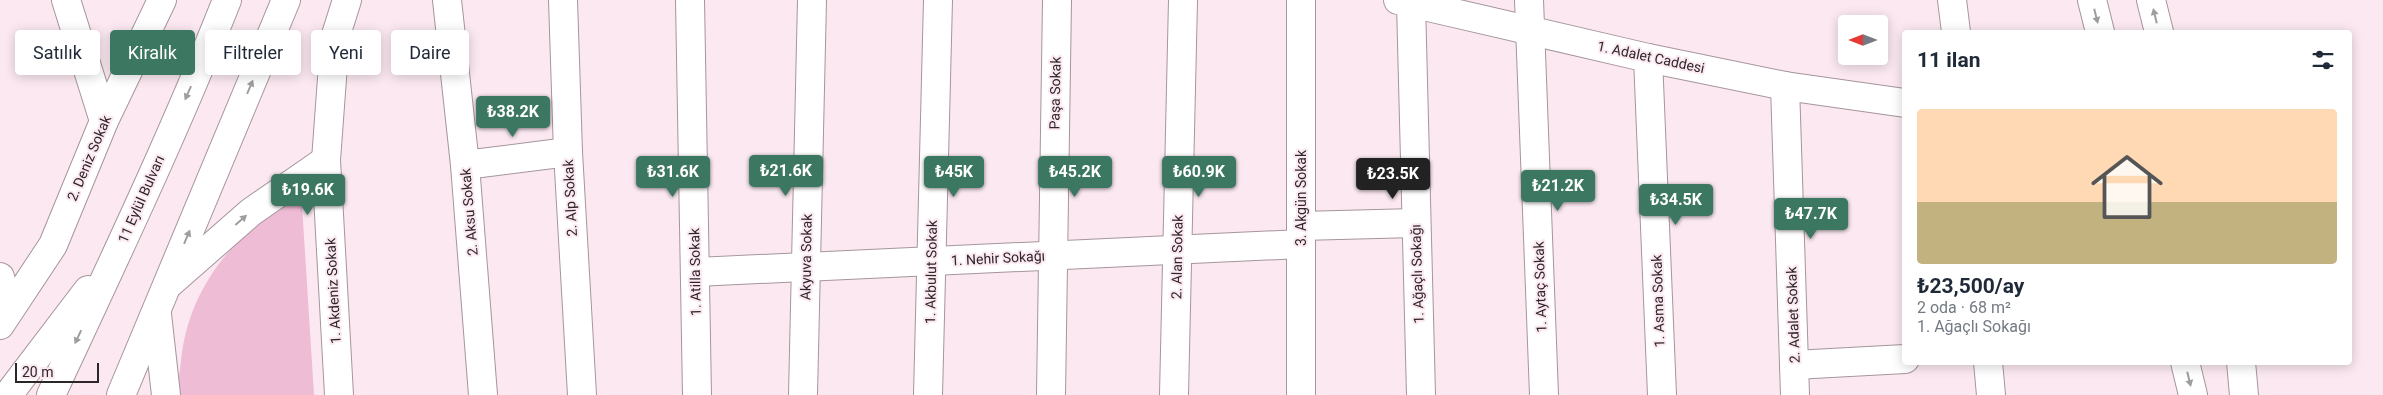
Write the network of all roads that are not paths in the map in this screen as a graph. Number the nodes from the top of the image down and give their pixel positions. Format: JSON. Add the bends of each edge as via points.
{"nodes":[{"id":1,"x":66,"y":0,"type":"edge"},
{"id":2,"x":162,"y":0,"type":"edge"},
{"id":3,"x":227,"y":0,"type":"edge"},
{"id":4,"x":286,"y":0,"type":"edge"},
{"id":5,"x":347,"y":0,"type":"edge"},
{"id":6,"x":447,"y":0,"type":"edge"},
{"id":7,"x":563,"y":0,"type":"edge"},
{"id":8,"x":690,"y":0,"type":"edge"},
{"id":9,"x":812,"y":0,"type":"edge"},
{"id":10,"x":938,"y":0,"type":"edge"},
{"id":11,"x":1057,"y":0,"type":"edge"},
{"id":12,"x":1183,"y":0,"type":"edge"},
{"id":13,"x":1301,"y":0,"type":"edge"},
{"id":14,"x":1529,"y":0,"type":"edge"},
{"id":15,"x":1952,"y":0,"type":"edge"},
{"id":16,"x":2092,"y":0,"type":"edge"},
{"id":17,"x":2151,"y":0,"type":"edge"},
{"id":18,"x":1405,"y":2,"type":"edge"},
{"id":19,"x":1530,"y":30,"type":"junction"},
{"id":20,"x":1956,"y":30,"type":"edge"},
{"id":21,"x":2100,"y":30,"type":"edge"},
{"id":22,"x":2158,"y":30,"type":"edge"},
{"id":23,"x":1648,"y":58,"type":"junction"},
{"id":24,"x":1784,"y":86,"type":"junction"},
{"id":25,"x":1902,"y":104,"type":"edge"},
{"id":26,"x":104,"y":121,"type":"junction"},
{"id":27,"x":568,"y":152,"type":"junction"},
{"id":28,"x":326,"y":160,"type":"junction"},
{"id":29,"x":465,"y":165,"type":"junction"},
{"id":30,"x":1415,"y":223,"type":"junction"},
{"id":31,"x":1301,"y":235,"type":"junction"},
{"id":32,"x":120,"y":247,"type":"junction"},
{"id":33,"x":1177,"y":250,"type":"junction"},
{"id":34,"x":1053,"y":256,"type":"junction"},
{"id":35,"x":931,"y":261,"type":"junction"},
{"id":36,"x":806,"y":267,"type":"junction"},
{"id":37,"x":696,"y":272,"type":"junction"},
{"id":38,"x":0,"y":277,"type":"edge"},
{"id":39,"x":161,"y":299,"type":"junction"},
{"id":40,"x":4,"y":318,"type":"edge"},
{"id":41,"x":1902,"y":359,"type":"edge"},
{"id":42,"x":1794,"y":365,"type":"junction"},
{"id":43,"x":1988,"y":365,"type":"edge"},
{"id":44,"x":2185,"y":365,"type":"edge"},
{"id":45,"x":2241,"y":365,"type":"edge"},
{"id":46,"x":8,"y":395,"type":"edge"},
{"id":47,"x":52,"y":395,"type":"edge"},
{"id":48,"x":121,"y":395,"type":"edge"},
{"id":49,"x":166,"y":395,"type":"edge"},
{"id":50,"x":339,"y":395,"type":"edge"},
{"id":51,"x":483,"y":395,"type":"edge"},
{"id":52,"x":582,"y":395,"type":"edge"},
{"id":53,"x":697,"y":395,"type":"edge"},
{"id":54,"x":803,"y":395,"type":"edge"},
{"id":55,"x":928,"y":395,"type":"edge"},
{"id":56,"x":1051,"y":395,"type":"edge"},
{"id":57,"x":1174,"y":395,"type":"edge"},
{"id":58,"x":1301,"y":395,"type":"edge"},
{"id":59,"x":1421,"y":395,"type":"edge"},
{"id":60,"x":1544,"y":395,"type":"edge"},
{"id":61,"x":1662,"y":395,"type":"edge"},
{"id":62,"x":1795,"y":395,"type":"edge"},
{"id":63,"x":1991,"y":395,"type":"edge"},
{"id":64,"x":2193,"y":395,"type":"edge"},
{"id":65,"x":2244,"y":395,"type":"edge"}],
"edges":[{"from":1,"to":26,"type":"street"},
{"from":2,"to":26,"type":"street","name":"2. Deniz Sokak"},
{"from":3,"to":32,"type":"street","name":"11 Eylül Bulvarı","one_way":true},
{"from":39,"to":4,"type":"street","one_way":true},
{"from":5,"to":28,"type":"street","name":"1. Akdeniz Sokak","via":[[335,38]]},
{"from":6,"to":29,"type":"street","name":"2. Aksu Sokak"},
{"from":7,"to":27,"type":"street","name":"2. Alp Sokak"},
{"from":8,"to":37,"type":"street","name":"1. Atilla Sokak"},
{"from":9,"to":36,"type":"street","name":"Akyuva Sokak"},
{"from":10,"to":35,"type":"street","name":"1. Akbulut Sokak"},
{"from":11,"to":34,"type":"street","name":"Paşa Sokak"},
{"from":12,"to":33,"type":"street","name":"2. Alan Sokak"},
{"from":13,"to":31,"type":"street","name":"3. Akgün Sokak"},
{"from":14,"to":19,"type":"street","name":"1. Aytaç Sokak"},
{"from":15,"to":20,"type":"street"},
{"from":16,"to":21,"type":"street","one_way":true},
{"from":22,"to":17,"type":"street","one_way":true},
{"from":18,"to":19,"type":"street","name":"1. Adalet Caddesi"},
{"from":18,"to":30,"type":"street","name":"1. Ağaçlı Sokağı"},
{"from":19,"to":23,"type":"street","name":"1. Adalet Caddesi"},
{"from":19,"to":60,"type":"street","name":"1. Aytaç Sokak"},
{"from":23,"to":24,"type":"street","name":"1. Adalet Caddesi"},
{"from":23,"to":61,"type":"street","name":"1. Asma Sokak"},
{"from":24,"to":25,"type":"street","name":"1. Adalet Caddesi"},
{"from":24,"to":42,"type":"street","name":"2. Adalet Sokak"},
{"from":26,"to":40,"type":"street","name":"2. Deniz Sokak","via":[[53,245]]},
{"from":27,"to":29,"type":"street"},
{"from":27,"to":52,"type":"street","name":"2. Alp Sokak"},
{"from":39,"to":28,"type":"street","one_way":true,"via":[[251,212]]},
{"from":28,"to":50,"type":"street","name":"1. Akdeniz Sokak"},
{"from":29,"to":51,"type":"street","name":"2. Aksu Sokak"},
{"from":30,"to":31,"type":"street","name":"1. Nehir Sokağı"},
{"from":30,"to":59,"type":"street","name":"1. Ağaçlı Sokağı"},
{"from":31,"to":33,"type":"street","name":"1. Nehir Sokağı"},
{"from":31,"to":58,"type":"street","name":"3. Akgün Sokak"},
{"from":32,"to":46,"type":"street"},
{"from":32,"to":47,"type":"street","name":"11 Eylül Bulvarı","one_way":true},
{"from":33,"to":34,"type":"street","name":"1. Nehir Sokağı"},
{"from":33,"to":57,"type":"street","name":"2. Alan Sokak"},
{"from":34,"to":35,"type":"street","name":"1. Nehir Sokağı"},
{"from":34,"to":56,"type":"street","name":"Paşa Sokak"},
{"from":35,"to":36,"type":"street","name":"1. Nehir Sokağı"},
{"from":35,"to":55,"type":"street","name":"1. Akbulut Sokak"},
{"from":36,"to":37,"type":"street","name":"1. Nehir Sokağı"},
{"from":36,"to":54,"type":"street","name":"Akyuva Sokak"},
{"from":37,"to":53,"type":"street","name":"1. Atilla Sokak"},
{"from":38,"to":40,"type":"street"},
{"from":39,"to":48,"type":"street"},
{"from":39,"to":49,"type":"street"},
{"from":41,"to":42,"type":"street"},
{"from":42,"to":62,"type":"street","name":"2. Adalet Sokak"},
{"from":43,"to":63,"type":"street"},
{"from":44,"to":64,"type":"street","one_way":true},
{"from":45,"to":65,"type":"street"}]}
